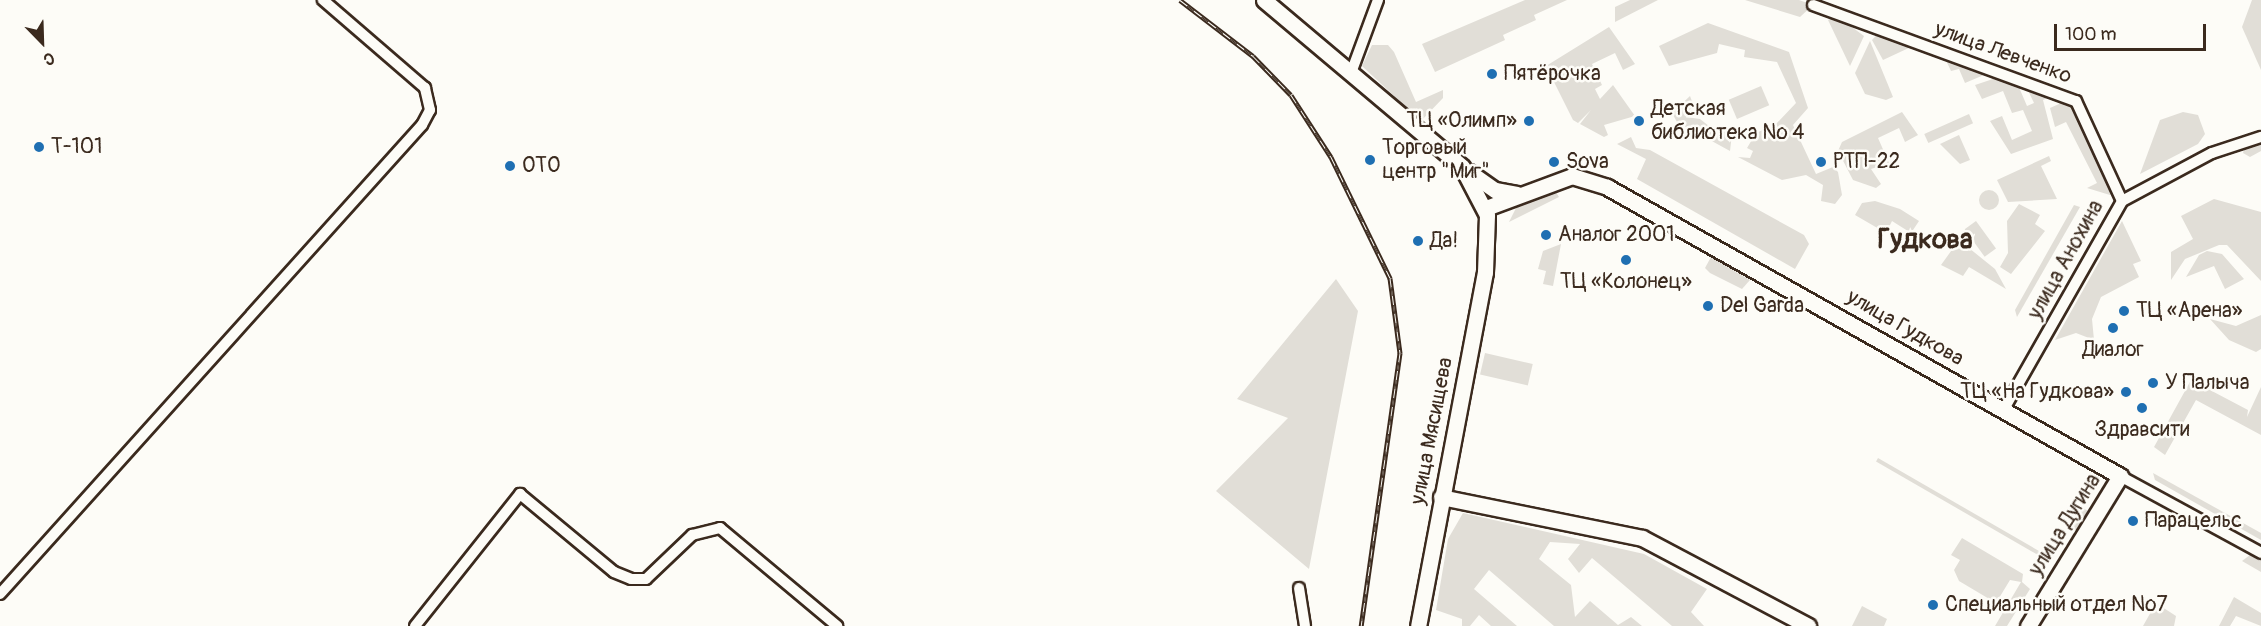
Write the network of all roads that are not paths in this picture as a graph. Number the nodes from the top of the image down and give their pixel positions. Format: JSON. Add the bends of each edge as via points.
{"nodes":[{"id":1,"x":323,"y":0,"type":"edge"},
{"id":2,"x":1264,"y":0,"type":"edge"},
{"id":3,"x":1378,"y":0,"type":"edge"},
{"id":4,"x":1813,"y":5,"type":"dead end"},
{"id":5,"x":1351,"y":73,"type":"junction"},
{"id":6,"x":2261,"y":137,"type":"edge"},
{"id":7,"x":1462,"y":167,"type":"junction"},
{"id":8,"x":1520,"y":194,"type":"junction"},
{"id":9,"x":2122,"y":201,"type":"junction"},
{"id":10,"x":1486,"y":208,"type":"junction"},
{"id":11,"x":1489,"y":245,"type":"junction"},
{"id":12,"x":2004,"y":409,"type":"junction"},
{"id":13,"x":2120,"y":476,"type":"junction"},
{"id":14,"x":1442,"y":497,"type":"junction"},
{"id":15,"x":2261,"y":554,"type":"edge"},
{"id":16,"x":1299,"y":588,"type":"dead end"},
{"id":17,"x":0,"y":594,"type":"edge"},
{"id":18,"x":414,"y":626,"type":"edge"},
{"id":19,"x":837,"y":626,"type":"edge"},
{"id":20,"x":1305,"y":626,"type":"edge"},
{"id":21,"x":1418,"y":626,"type":"edge"},
{"id":22,"x":1808,"y":626,"type":"edge"},
{"id":23,"x":2028,"y":626,"type":"edge"}],
"edges":[{"from":1,"to":17,"type":"street","via":[[425,88],[430,110],[422,125]]},
{"from":2,"to":5,"type":"main road"},
{"from":3,"to":5,"type":"street"},
{"from":4,"to":9,"type":"street","name":"улица Левченко","via":[[2076,101]]},
{"from":5,"to":7,"type":"main road"},
{"from":6,"to":9,"type":"street","name":"улица Анохина","via":[[2212,153]]},
{"from":7,"to":8,"type":"main road","via":[[1495,190]]},
{"from":7,"to":10,"type":"main road"},
{"from":8,"to":10,"type":"main road","name":"улица Гудкова"},
{"from":8,"to":11,"type":"main road","name":"улица Гудкова","via":[[1501,214]]},
{"from":8,"to":12,"type":"main road","name":"улица Гудкова","via":[[1572,176],[1607,187]]},
{"from":9,"to":12,"type":"street","name":"улица Анохина"},
{"from":10,"to":11,"type":"main road"},
{"from":11,"to":14,"type":"main road","name":"улица Мясищева"},
{"from":12,"to":13,"type":"main road","name":"улица Гудкова"},
{"from":13,"to":15,"type":"street","name":"улица Гудкова"},
{"from":13,"to":23,"type":"main road","name":"улица Дугина"},
{"from":14,"to":21,"type":"main road","name":"улица Мясищева"},
{"from":14,"to":22,"type":"main road","via":[[1641,538]]},
{"from":16,"to":20,"type":"street"},
{"from":18,"to":19,"type":"street","via":[[520,494],[614,572],[631,579],[646,579],[692,535],[720,528]]}]}
